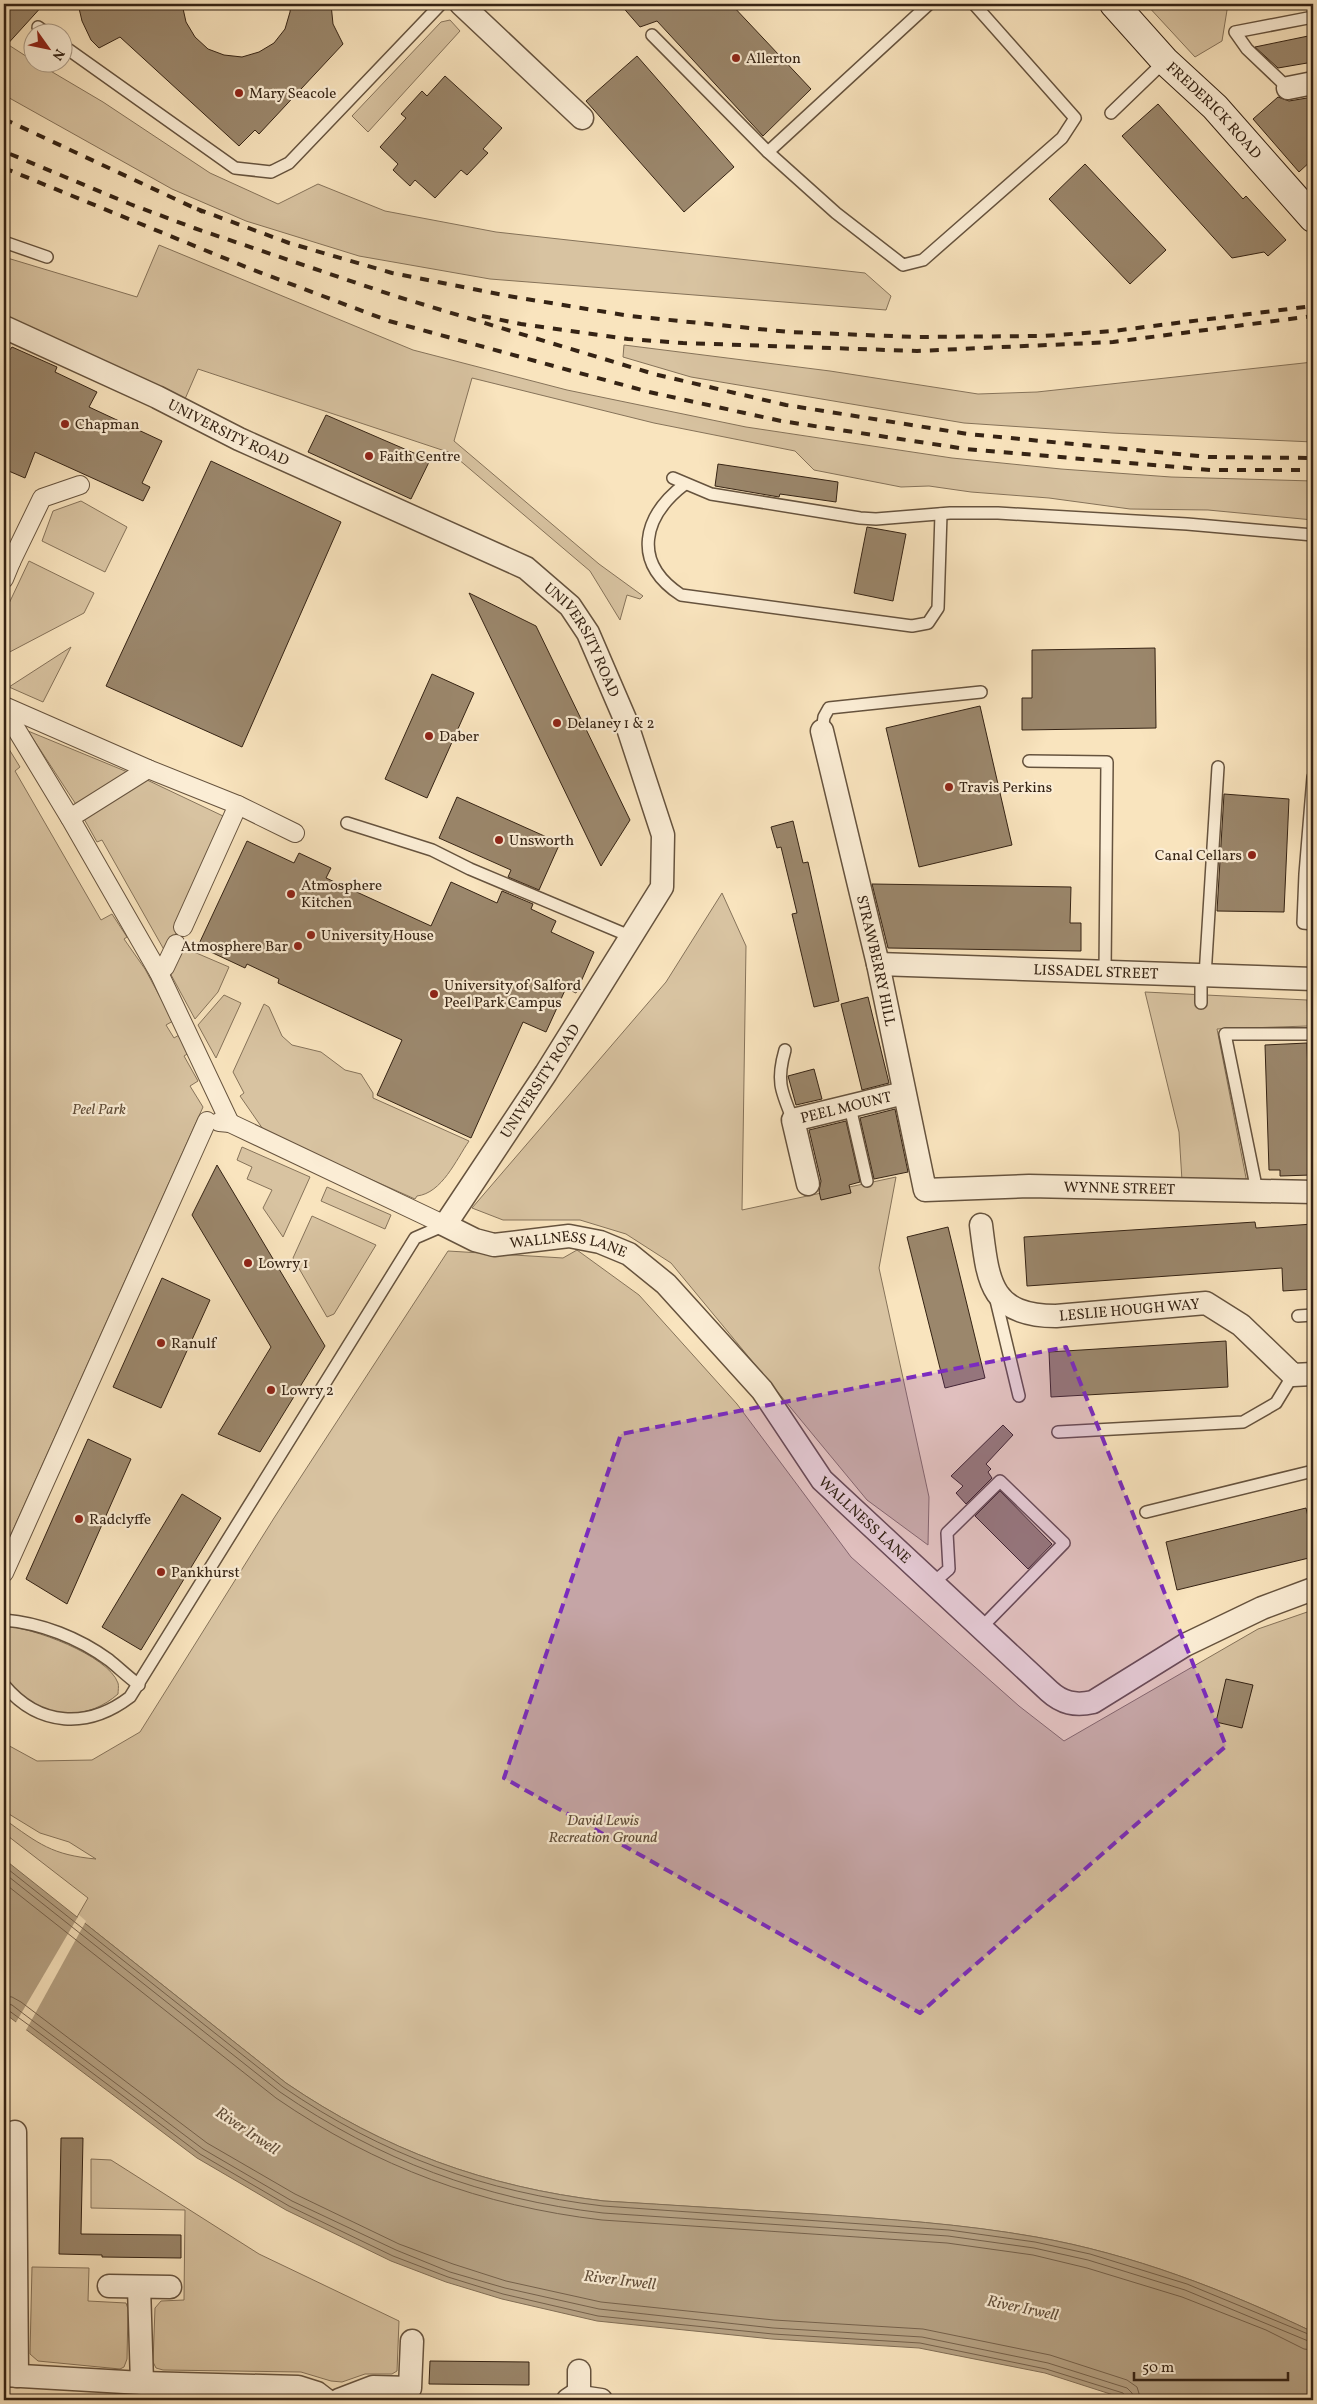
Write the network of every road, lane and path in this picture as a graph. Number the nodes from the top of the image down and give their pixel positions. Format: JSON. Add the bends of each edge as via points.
{"nodes":[{"id":1,"x":441,"y":4,"type":"edge"},
{"id":2,"x":461,"y":4,"type":"edge"},
{"id":3,"x":929,"y":4,"type":"edge"},
{"id":4,"x":974,"y":4,"type":"edge"},
{"id":5,"x":1114,"y":4,"type":"edge"},
{"id":6,"x":1313,"y":16,"type":"edge"},
{"id":7,"x":652,"y":34,"type":"dead end"},
{"id":8,"x":72,"y":52,"type":"edge"},
{"id":9,"x":1165,"y":61,"type":"junction"},
{"id":10,"x":1313,"y":83,"type":"edge"},
{"id":11,"x":1288,"y":88,"type":"joint"},
{"id":12,"x":1111,"y":113,"type":"dead end"},
{"id":13,"x":582,"y":118,"type":"dead end"},
{"id":14,"x":768,"y":152,"type":"junction"},
{"id":15,"x":1313,"y":218,"type":"edge"},
{"id":16,"x":4,"y":242,"type":"edge"},
{"id":17,"x":47,"y":257,"type":"dead end"},
{"id":18,"x":4,"y":327,"type":"edge"},
{"id":19,"x":673,"y":478,"type":"dead end"},
{"id":20,"x":685,"y":484,"type":"junction"},
{"id":21,"x":80,"y":485,"type":"dead end"},
{"id":22,"x":941,"y":514,"type":"junction"},
{"id":23,"x":1313,"y":535,"type":"edge"},
{"id":24,"x":7,"y":556,"type":"edge"},
{"id":25,"x":4,"y":579,"type":"edge"},
{"id":26,"x":981,"y":692,"type":"dead end"},
{"id":27,"x":4,"y":708,"type":"edge"},
{"id":28,"x":822,"y":731,"type":"joint"},
{"id":29,"x":1029,"y":761,"type":"dead end"},
{"id":30,"x":1218,"y":767,"type":"dead end"},
{"id":31,"x":148,"y":769,"type":"junction"},
{"id":32,"x":1313,"y":777,"type":"edge"},
{"id":33,"x":238,"y":805,"type":"junction"},
{"id":34,"x":70,"y":818,"type":"junction"},
{"id":35,"x":347,"y":823,"type":"dead end"},
{"id":36,"x":295,"y":833,"type":"dead end"},
{"id":37,"x":1313,"y":924,"type":"edge"},
{"id":38,"x":183,"y":927,"type":"dead end"},
{"id":39,"x":632,"y":937,"type":"junction"},
{"id":40,"x":176,"y":944,"type":"dead end"},
{"id":41,"x":878,"y":964,"type":"junction"},
{"id":42,"x":1106,"y":972,"type":"junction"},
{"id":43,"x":159,"y":973,"type":"junction"},
{"id":44,"x":1203,"y":975,"type":"junction"},
{"id":45,"x":1313,"y":979,"type":"edge"},
{"id":46,"x":1201,"y":1004,"type":"dead end"},
{"id":47,"x":1313,"y":1034,"type":"edge"},
{"id":48,"x":784,"y":1050,"type":"dead end"},
{"id":49,"x":904,"y":1093,"type":"junction"},
{"id":50,"x":850,"y":1107,"type":"junction"},
{"id":51,"x":793,"y":1120,"type":"junction"},
{"id":52,"x":230,"y":1123,"type":"junction"},
{"id":53,"x":867,"y":1181,"type":"dead end"},
{"id":54,"x":808,"y":1184,"type":"dead end"},
{"id":55,"x":925,"y":1190,"type":"joint"},
{"id":56,"x":1257,"y":1191,"type":"junction"},
{"id":57,"x":1313,"y":1192,"type":"edge"},
{"id":58,"x":445,"y":1225,"type":"junction"},
{"id":59,"x":981,"y":1225,"type":"dead end"},
{"id":60,"x":993,"y":1288,"type":"junction"},
{"id":61,"x":1313,"y":1315,"type":"edge"},
{"id":62,"x":1298,"y":1316,"type":"dead end"},
{"id":63,"x":1303,"y":1374,"type":"edge"},
{"id":64,"x":1019,"y":1396,"type":"dead end"},
{"id":65,"x":1058,"y":1432,"type":"dead end"},
{"id":66,"x":1313,"y":1472,"type":"edge"},
{"id":67,"x":1146,"y":1512,"type":"dead end"},
{"id":68,"x":4,"y":1573,"type":"edge"},
{"id":69,"x":933,"y":1583,"type":"junction"},
{"id":70,"x":1313,"y":1589,"type":"edge"},
{"id":71,"x":4,"y":1620,"type":"edge"},
{"id":72,"x":981,"y":1628,"type":"junction"},
{"id":73,"x":4,"y":1685,"type":"edge"},
{"id":74,"x":139,"y":1685,"type":"junction"},
{"id":75,"x":15,"y":2132,"type":"dead end"},
{"id":76,"x":109,"y":2286,"type":"dead end"},
{"id":77,"x":139,"y":2287,"type":"junction"},
{"id":78,"x":170,"y":2287,"type":"dead end"},
{"id":79,"x":412,"y":2341,"type":"dead end"},
{"id":80,"x":579,"y":2372,"type":"dead end"},
{"id":81,"x":10,"y":2375,"type":"edge"},
{"id":82,"x":142,"y":2384,"type":"junction"},
{"id":83,"x":224,"y":2392,"type":"edge"},
{"id":84,"x":583,"y":2399,"type":"edge"},
{"id":85,"x":326,"y":2400,"type":"edge"},
{"id":86,"x":339,"y":2400,"type":"edge"}],
"edges":[{"from":1,"to":8,"type":"lane","via":[[289,163],[271,172],[235,168]]},
{"from":2,"to":13,"type":"street"},
{"from":3,"to":14,"type":"lane"},
{"from":4,"to":14,"type":"lane","via":[[1075,118],[1062,138],[923,260],[903,265],[836,213]]},
{"from":5,"to":9,"type":"main road","name":"FREDERICK ROAD"},
{"from":6,"to":11,"type":"lane","via":[[1235,32],[1247,49]]},
{"from":7,"to":14,"type":"lane"},
{"from":9,"to":12,"type":"lane"},
{"from":9,"to":15,"type":"main road","name":"FREDERICK ROAD","via":[[1215,107]]},
{"from":10,"to":11,"type":"street"},
{"from":16,"to":17,"type":"lane"},
{"from":18,"to":39,"type":"street","name":"UNIVERSITY ROAD","via":[[157,397],[239,440],[526,568],[570,606],[588,633],[625,719],[662,835],[662,887]]},
{"from":19,"to":20,"type":"lane"},
{"from":20,"to":22,"type":"lane","via":[[711,494],[860,518]]},
{"from":20,"to":22,"type":"lane","via":[[660,507],[649,536],[650,555],[659,576],[676,592],[690,597],[912,626],[928,623],[938,608]]},
{"from":21,"to":24,"type":"street","via":[[42,498]]},
{"from":22,"to":23,"type":"lane","via":[[998,513]]},
{"from":24,"to":25,"type":"street"},
{"from":26,"to":28,"type":"lane","via":[[829,708]]},
{"from":27,"to":31,"type":"street"},
{"from":27,"to":34,"type":"street"},
{"from":28,"to":41,"type":"street","name":"STRAWBERRY HILL"},
{"from":29,"to":42,"type":"lane","via":[[1107,762]]},
{"from":30,"to":44,"type":"lane"},
{"from":31,"to":33,"type":"street"},
{"from":31,"to":34,"type":"street"},
{"from":32,"to":37,"type":"lane","via":[[1303,923]]},
{"from":33,"to":36,"type":"street"},
{"from":33,"to":38,"type":"street"},
{"from":34,"to":43,"type":"street"},
{"from":35,"to":39,"type":"lane","via":[[432,850]]},
{"from":39,"to":58,"type":"street","name":"UNIVERSITY ROAD"},
{"from":40,"to":43,"type":"street"},
{"from":41,"to":42,"type":"street","name":"LISSADEL STREET"},
{"from":41,"to":49,"type":"street","name":"STRAWBERRY HILL"},
{"from":42,"to":44,"type":"street","name":"LISSADEL STREET"},
{"from":43,"to":52,"type":"street"},
{"from":44,"to":45,"type":"street","name":"LISSADEL STREET"},
{"from":44,"to":46,"type":"lane"},
{"from":47,"to":56,"type":"lane","via":[[1225,1034]]},
{"from":48,"to":51,"type":"lane","via":[[780,1090]]},
{"from":49,"to":50,"type":"street","name":"PEEL MOUNT"},
{"from":49,"to":55,"type":"street","name":"STRAWBERRY HILL"},
{"from":50,"to":51,"type":"street","name":"PEEL MOUNT"},
{"from":50,"to":53,"type":"lane"},
{"from":51,"to":54,"type":"street","name":"PEEL MOUNT"},
{"from":52,"to":58,"type":"street"},
{"from":52,"to":68,"type":"street","via":[[203,1119]]},
{"from":55,"to":56,"type":"street","name":"WYNNE STREET","via":[[1029,1186]]},
{"from":56,"to":57,"type":"street","name":"WYNNE STREET"},
{"from":58,"to":69,"type":"street","name":"WALLNESS LANE","via":[[494,1245],[569,1236],[600,1242],[630,1254],[666,1284],[762,1390],[822,1480]]},
{"from":58,"to":74,"type":"lane","via":[[416,1238]]},
{"from":59,"to":60,"type":"street","name":"LESLIE HOUGH WAY","via":[[987,1274]]},
{"from":60,"to":63,"type":"street","name":"LESLIE HOUGH WAY","via":[[1002,1300],[1034,1316],[1206,1303],[1241,1325]]},
{"from":60,"to":64,"type":"lane"},
{"from":61,"to":62,"type":"lane"},
{"from":63,"to":65,"type":"lane","via":[[1276,1403],[1243,1422]]},
{"from":66,"to":67,"type":"lane"},
{"from":69,"to":72,"type":"street","name":"WALLNESS LANE"},
{"from":69,"to":72,"type":"lane","via":[[949,1569],[947,1533],[1000,1481],[1064,1543]]},
{"from":70,"to":72,"type":"street","name":"WALLNESS LANE","via":[[1262,1608],[1185,1645],[1093,1702],[1072,1704],[1056,1697],[1008,1647]]},
{"from":71,"to":74,"type":"lane","via":[[64,1635],[108,1660]]},
{"from":73,"to":74,"type":"lane","via":[[22,1704],[35,1712],[78,1720],[113,1709],[130,1697]]},
{"from":75,"to":81,"type":"street"},
{"from":76,"to":77,"type":"street"},
{"from":77,"to":78,"type":"street"},
{"from":77,"to":82,"type":"street"},
{"from":79,"to":86,"type":"street","via":[[410,2388],[373,2386]]},
{"from":80,"to":84,"type":"street"},
{"from":81,"to":82,"type":"street"},
{"from":82,"to":83,"type":"street"},
{"from":83,"to":85,"type":"street","via":[[298,2387],[317,2393]]}]}
